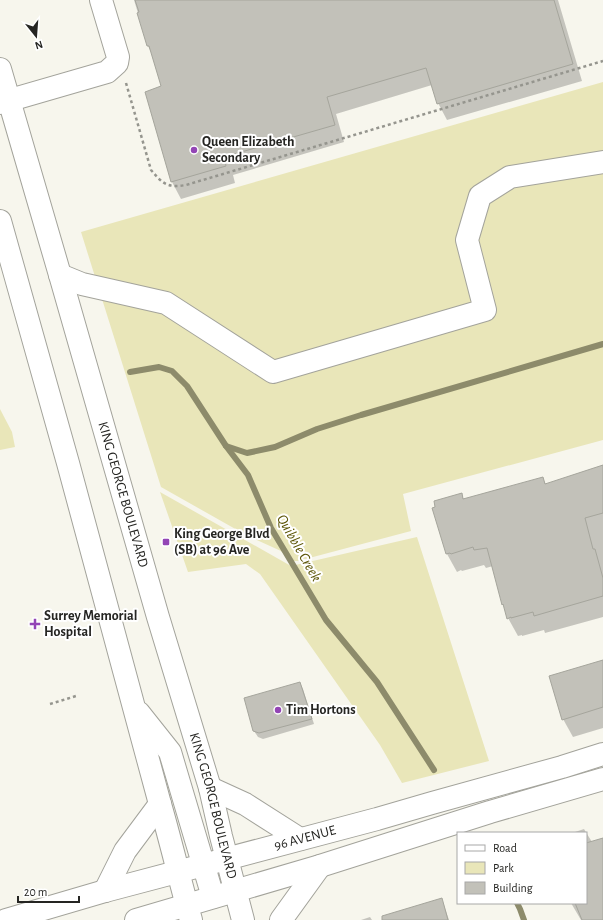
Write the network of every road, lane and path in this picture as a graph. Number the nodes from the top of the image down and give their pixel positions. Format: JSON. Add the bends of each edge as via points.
{"nodes":[{"id":1,"x":101,"y":0,"type":"edge"},
{"id":2,"x":118,"y":57,"type":"junction"},
{"id":3,"x":603,"y":61,"type":"edge"},
{"id":4,"x":0,"y":69,"type":"edge"},
{"id":5,"x":5,"y":102,"type":"edge"},
{"id":6,"x":603,"y":162,"type":"edge"},
{"id":7,"x":0,"y":221,"type":"edge"},
{"id":8,"x":60,"y":275,"type":"junction"},
{"id":9,"x":76,"y":696,"type":"dead end"},
{"id":10,"x":50,"y":704,"type":"dead end"},
{"id":11,"x":134,"y":706,"type":"junction"},
{"id":12,"x":603,"y":754,"type":"edge"},
{"id":13,"x":603,"y":779,"type":"edge"},
{"id":14,"x":210,"y":788,"type":"junction"},
{"id":15,"x":160,"y":804,"type":"junction"},
{"id":16,"x":300,"y":840,"type":"junction"},
{"id":17,"x":226,"y":859,"type":"junction"},
{"id":18,"x":203,"y":865,"type":"junction"},
{"id":19,"x":320,"y":866,"type":"junction"},
{"id":20,"x":178,"y":872,"type":"junction"},
{"id":21,"x":235,"y":890,"type":"junction"},
{"id":22,"x":105,"y":891,"type":"junction"},
{"id":23,"x":213,"y":897,"type":"junction"},
{"id":24,"x":189,"y":912,"type":"edge"},
{"id":25,"x":6,"y":920,"type":"edge"},
{"id":26,"x":136,"y":920,"type":"edge"},
{"id":27,"x":243,"y":920,"type":"edge"},
{"id":28,"x":281,"y":920,"type":"edge"}],
"edges":[{"from":1,"to":2,"type":"main road"},
{"from":2,"to":3,"type":"path","via":[[151,170],[167,185],[176,187]]},
{"from":2,"to":5,"type":"main road","via":[[117,63],[107,72]]},
{"from":4,"to":5,"type":"main road","name":"KING GEORGE BOULEVARD"},
{"from":5,"to":8,"type":"main road","name":"KING GEORGE BOULEVARD"},
{"from":6,"to":8,"type":"main road","via":[[510,177],[480,196],[467,240],[485,310],[273,372],[166,303],[82,284]]},
{"from":7,"to":11,"type":"main road"},
{"from":8,"to":14,"type":"main road","name":"KING GEORGE BOULEVARD"},
{"from":9,"to":10,"type":"path"},
{"from":11,"to":15,"type":"main road"},
{"from":11,"to":18,"type":"main road","via":[[170,752]]},
{"from":12,"to":16,"type":"main road","name":"96 AVENUE"},
{"from":13,"to":19,"type":"main road"},
{"from":14,"to":16,"type":"main road","via":[[245,804]]},
{"from":14,"to":17,"type":"main road","name":"KING GEORGE BOULEVARD"},
{"from":15,"to":20,"type":"main road"},
{"from":15,"to":22,"type":"main road","via":[[125,851]]},
{"from":16,"to":17,"type":"main road","name":"96 AVENUE"},
{"from":17,"to":18,"type":"main road","name":"96 AVENUE"},
{"from":17,"to":21,"type":"main road","name":"KING GEORGE BOULEVARD"},
{"from":18,"to":20,"type":"main road","name":"96 AVENUE"},
{"from":18,"to":23,"type":"main road"},
{"from":19,"to":21,"type":"main road"},
{"from":19,"to":28,"type":"main road"},
{"from":20,"to":22,"type":"main road","name":"96 AVENUE"},
{"from":20,"to":24,"type":"main road"},
{"from":21,"to":23,"type":"main road"},
{"from":21,"to":27,"type":"main road","name":"KING GEORGE BOULEVARD"},
{"from":22,"to":25,"type":"main road","name":"96 AVENUE"},
{"from":23,"to":24,"type":"main road"},
{"from":24,"to":26,"type":"main road"}]}
